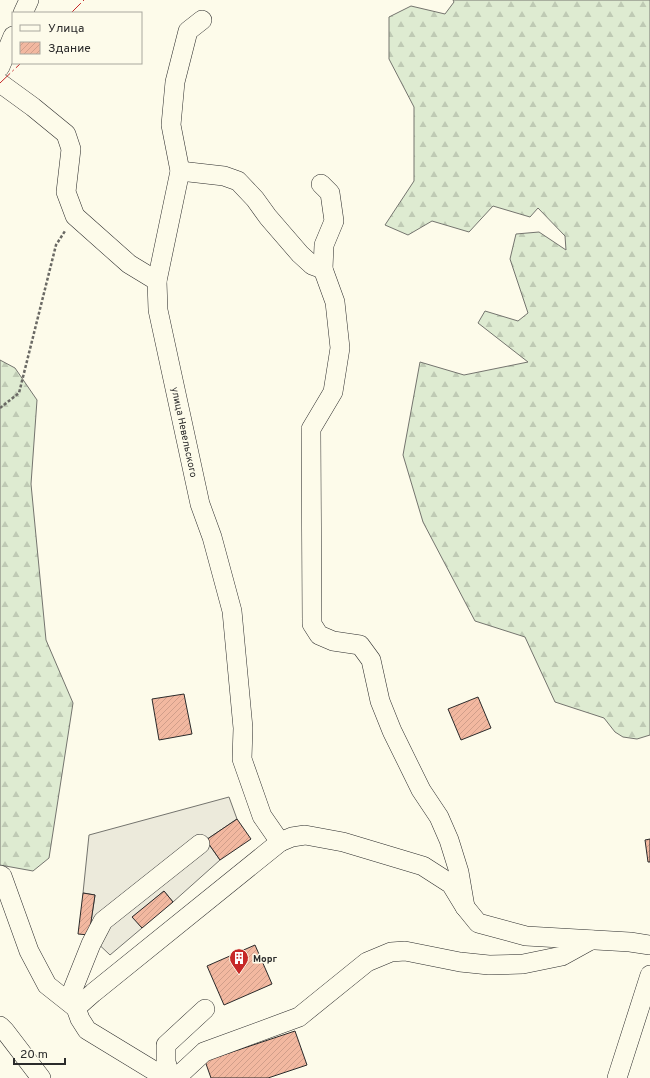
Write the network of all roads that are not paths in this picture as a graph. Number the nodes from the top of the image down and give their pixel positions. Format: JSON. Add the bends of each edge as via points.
{"nodes":[{"id":1,"x":29,"y":0,"type":"edge"},
{"id":2,"x":23,"y":12,"type":"edge"},
{"id":3,"x":202,"y":20,"type":"dead end"},
{"id":4,"x":12,"y":38,"type":"edge"},
{"id":5,"x":0,"y":67,"type":"edge"},
{"id":6,"x":0,"y":83,"type":"edge"},
{"id":7,"x":180,"y":171,"type":"junction"},
{"id":8,"x":321,"y":184,"type":"dead end"},
{"id":9,"x":323,"y":269,"type":"junction"},
{"id":10,"x":157,"y":281,"type":"junction"},
{"id":11,"x":280,"y":842,"type":"junction"},
{"id":12,"x":200,"y":844,"type":"dead end"},
{"id":13,"x":0,"y":875,"type":"edge"},
{"id":14,"x":464,"y":907,"type":"junction"},
{"id":15,"x":591,"y":940,"type":"junction"},
{"id":16,"x":650,"y":945,"type":"edge"},
{"id":17,"x":650,"y":975,"type":"edge"},
{"id":18,"x":76,"y":1008,"type":"junction"},
{"id":19,"x":205,"y":1009,"type":"dead end"},
{"id":20,"x":0,"y":1026,"type":"edge"},
{"id":21,"x":41,"y":1078,"type":"edge"},
{"id":22,"x":166,"y":1078,"type":"edge"},
{"id":23,"x":171,"y":1078,"type":"edge"},
{"id":24,"x":176,"y":1078,"type":"edge"},
{"id":25,"x":617,"y":1078,"type":"edge"}],
"edges":[{"from":1,"to":2,"type":"street"},
{"from":3,"to":7,"type":"street","name":"улица Невельского","via":[[188,31],[175,82],[172,125]]},
{"from":4,"to":5,"type":"street"},
{"from":6,"to":10,"type":"street","via":[[66,134],[71,149],[66,192],[75,216],[129,264]]},
{"from":7,"to":9,"type":"street","via":[[224,176],[238,182],[300,254],[312,265]]},
{"from":7,"to":10,"type":"street","name":"улица Невельского"},
{"from":8,"to":9,"type":"street","via":[[330,193],[334,221],[324,246]]},
{"from":9,"to":14,"type":"street","via":[[335,302],[340,348],[333,392],[311,429],[312,624],[319,635],[333,641],[360,645],[371,660],[380,701],[392,731],[449,840],[459,872]]},
{"from":10,"to":11,"type":"street","name":"улица Невельского","via":[[158,310],[200,504],[212,537],[232,611],[243,728],[242,759],[262,816]]},
{"from":11,"to":14,"type":"street","via":[[305,835],[343,842],[423,866],[451,884]]},
{"from":11,"to":18,"type":"street"},
{"from":12,"to":18,"type":"street","via":[[104,921],[91,944],[73,989]]},
{"from":13,"to":18,"type":"street","via":[[29,951],[47,985]]},
{"from":14,"to":15,"type":"street","via":[[478,923],[526,936]]},
{"from":15,"to":16,"type":"street"},
{"from":15,"to":24,"type":"street","via":[[562,956],[523,964],[489,965],[391,952],[367,962],[299,1016],[204,1052]]},
{"from":17,"to":25,"type":"street"},
{"from":18,"to":22,"type":"street","via":[[87,1030]]},
{"from":19,"to":23,"type":"street","via":[[166,1045],[166,1062]]},
{"from":20,"to":21,"type":"street"}]}
